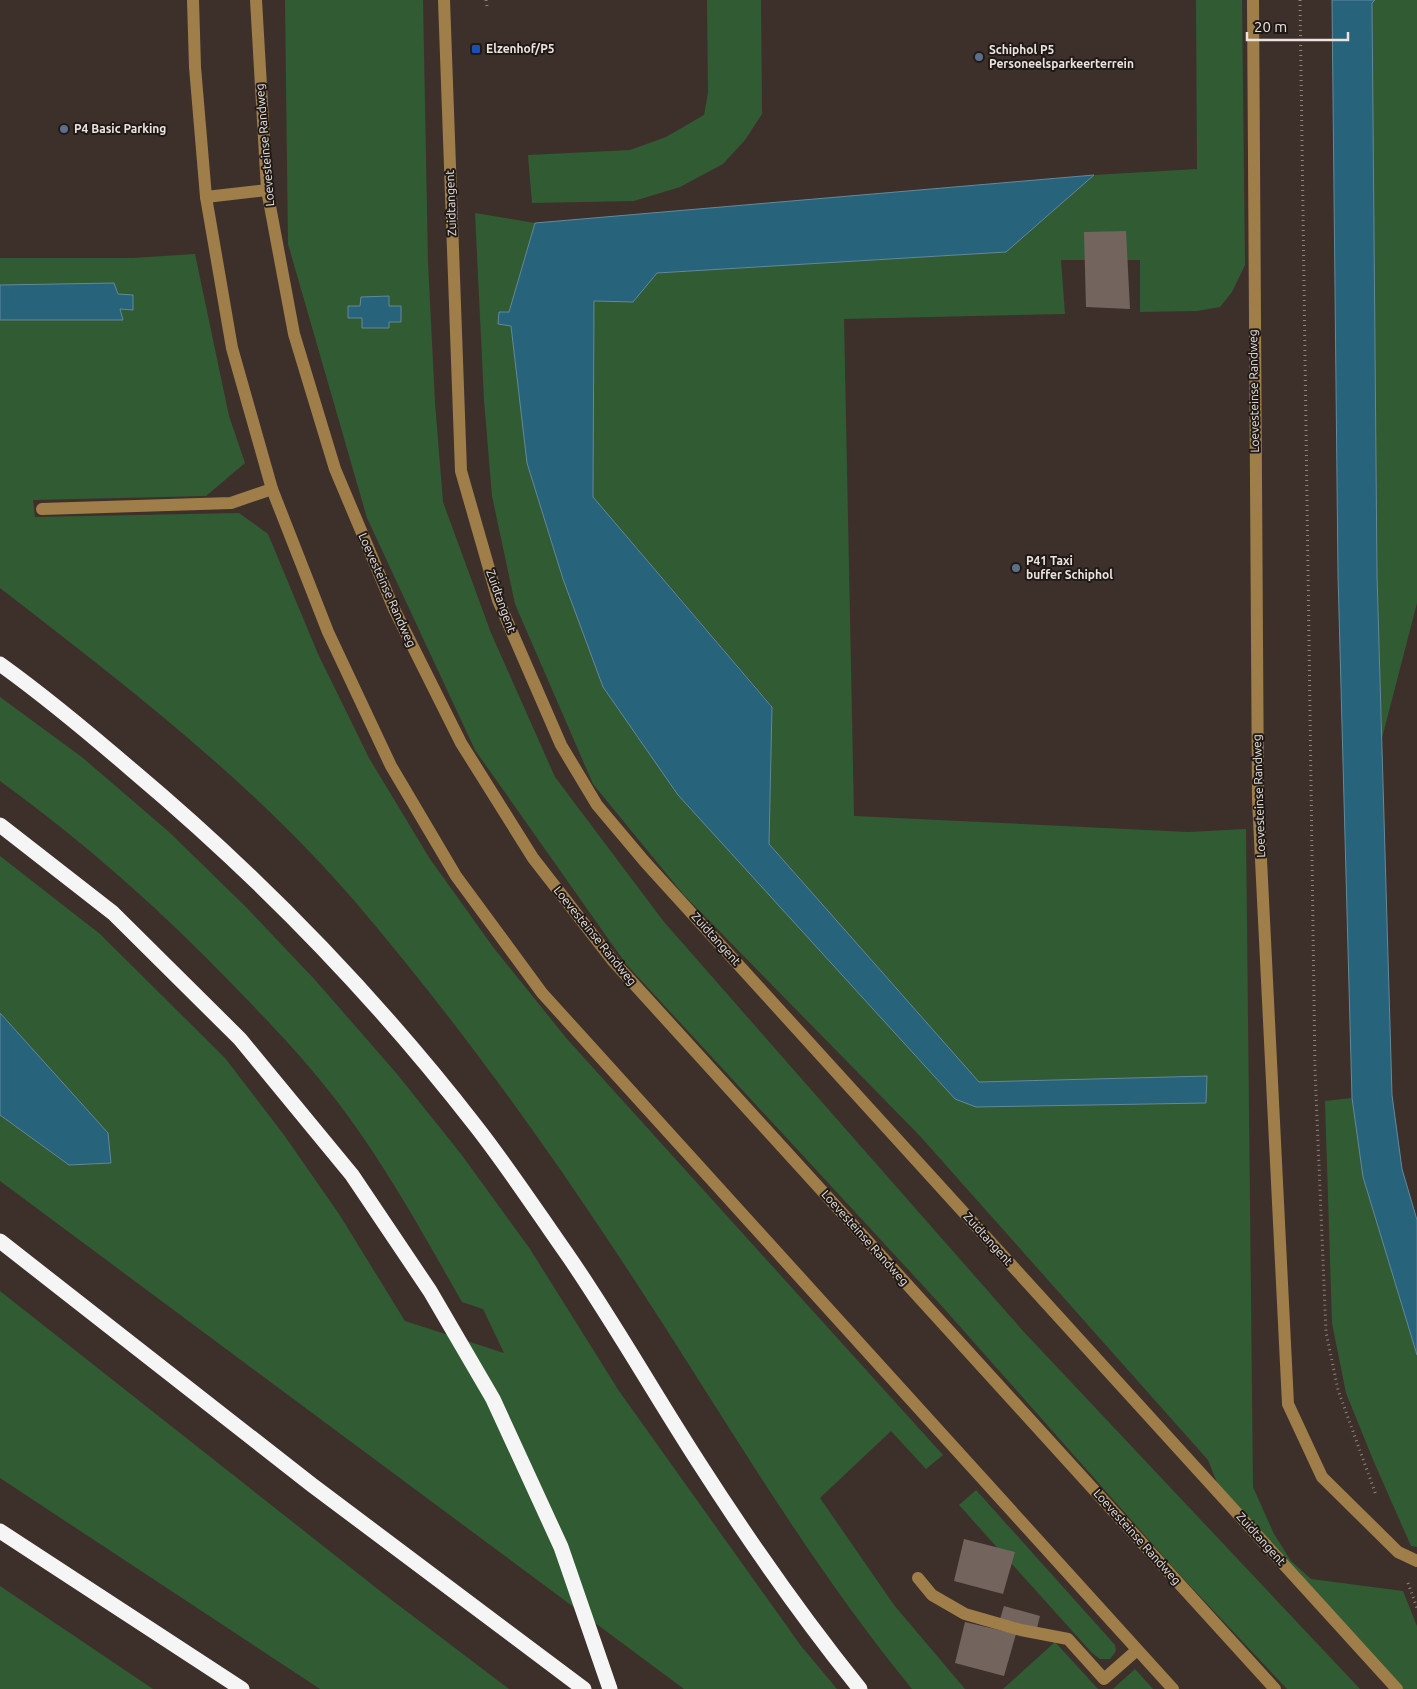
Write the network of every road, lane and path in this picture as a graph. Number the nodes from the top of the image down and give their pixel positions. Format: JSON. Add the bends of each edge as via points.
{"nodes":[{"id":1,"x":193,"y":0,"type":"edge"},
{"id":2,"x":256,"y":0,"type":"edge"},
{"id":3,"x":444,"y":0,"type":"edge"},
{"id":4,"x":486,"y":0,"type":"edge"},
{"id":5,"x":1253,"y":0,"type":"edge"},
{"id":6,"x":1300,"y":0,"type":"edge"},
{"id":7,"x":487,"y":6,"type":"dead end"},
{"id":8,"x":267,"y":190,"type":"junction"},
{"id":9,"x":206,"y":197,"type":"junction"},
{"id":10,"x":272,"y":489,"type":"junction"},
{"id":11,"x":42,"y":508,"type":"dead end"},
{"id":12,"x":0,"y":664,"type":"edge"},
{"id":13,"x":0,"y":825,"type":"edge"},
{"id":14,"x":0,"y":1241,"type":"edge"},
{"id":15,"x":1376,"y":1496,"type":"dead end"},
{"id":16,"x":0,"y":1531,"type":"edge"},
{"id":17,"x":1398,"y":1552,"type":"junction"},
{"id":18,"x":1417,"y":1561,"type":"edge"},
{"id":19,"x":918,"y":1578,"type":"dead end"},
{"id":20,"x":1417,"y":1608,"type":"edge"},
{"id":21,"x":1137,"y":1650,"type":"junction"},
{"id":22,"x":242,"y":1689,"type":"edge"},
{"id":23,"x":584,"y":1689,"type":"edge"},
{"id":24,"x":610,"y":1689,"type":"edge"},
{"id":25,"x":860,"y":1689,"type":"edge"},
{"id":26,"x":1173,"y":1689,"type":"edge"},
{"id":27,"x":1275,"y":1689,"type":"edge"},
{"id":28,"x":1397,"y":1689,"type":"edge"}],
"edges":[{"from":1,"to":9,"type":"street"},
{"from":2,"to":8,"type":"street","name":"Loevesteinse Randweg"},
{"from":3,"to":28,"type":"street","name":"Zuidtangent","via":[[461,471],[498,600],[560,745],[598,805],[646,862]]},
{"from":4,"to":7,"type":"path"},
{"from":5,"to":17,"type":"street","name":"Loevesteinse Randweg","via":[[1258,799],[1288,1404],[1322,1477]]},
{"from":6,"to":15,"type":"path","via":[[1315,1070],[1326,1332],[1338,1390]]},
{"from":8,"to":9,"type":"street"},
{"from":8,"to":27,"type":"street","name":"Loevesteinse Randweg","via":[[294,334],[335,469],[394,609],[461,743],[533,858],[613,961]]},
{"from":9,"to":10,"type":"street","via":[[232,348]]},
{"from":10,"to":11,"type":"street","via":[[231,503]]},
{"from":10,"to":21,"type":"street","via":[[328,632],[391,766],[456,876],[542,994]]},
{"from":12,"to":25,"type":"highway","via":[[79,724],[194,822],[348,975],[396,1030],[498,1157],[571,1261],[752,1543],[812,1629]]},
{"from":13,"to":24,"type":"highway","via":[[112,913],[240,1039],[352,1175],[430,1291],[493,1399],[561,1547]]},
{"from":14,"to":23,"type":"highway","via":[[312,1486]]},
{"from":16,"to":22,"type":"highway"},
{"from":17,"to":18,"type":"street","name":"Loevesteinse Randweg"},
{"from":17,"to":20,"type":"path"},
{"from":19,"to":21,"type":"street","via":[[932,1595],[965,1614],[1068,1639],[1104,1680]]},
{"from":21,"to":26,"type":"street"}]}
